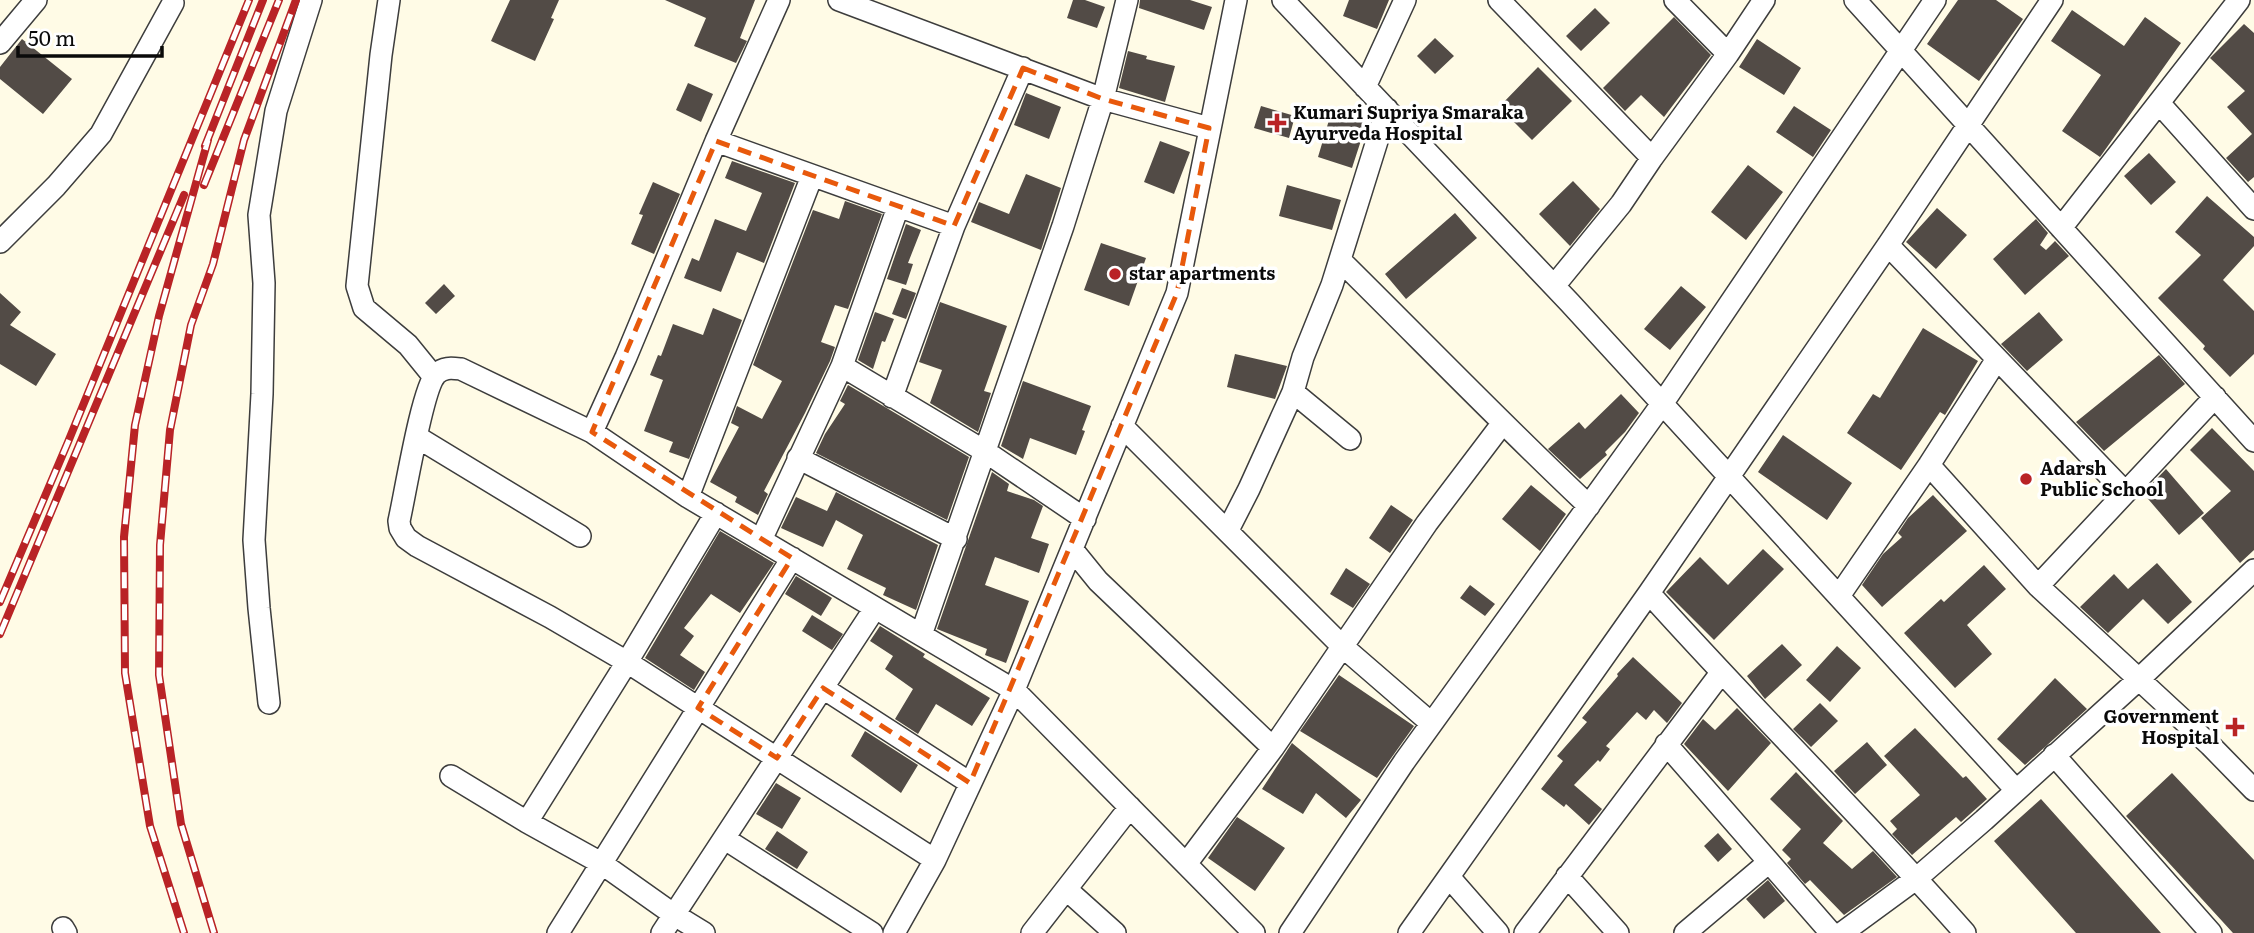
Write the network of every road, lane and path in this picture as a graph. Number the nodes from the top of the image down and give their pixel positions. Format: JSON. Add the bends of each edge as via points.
{"nodes":[{"id":1,"x":36,"y":0,"type":"edge"},
{"id":2,"x":311,"y":0,"type":"edge"},
{"id":3,"x":389,"y":0,"type":"edge"},
{"id":4,"x":779,"y":0,"type":"edge"},
{"id":5,"x":839,"y":0,"type":"edge"},
{"id":6,"x":1236,"y":0,"type":"edge"},
{"id":7,"x":1283,"y":0,"type":"edge"},
{"id":8,"x":1405,"y":0,"type":"edge"},
{"id":9,"x":1499,"y":0,"type":"edge"},
{"id":10,"x":1675,"y":0,"type":"edge"},
{"id":11,"x":1764,"y":0,"type":"edge"},
{"id":12,"x":1855,"y":0,"type":"edge"},
{"id":13,"x":1935,"y":0,"type":"edge"},
{"id":14,"x":2052,"y":0,"type":"edge"},
{"id":15,"x":2239,"y":0,"type":"edge"},
{"id":16,"x":1121,"y":2,"type":"edge"},
{"id":17,"x":173,"y":3,"type":"dead end"},
{"id":18,"x":870,"y":6,"type":"edge"},
{"id":19,"x":0,"y":43,"type":"edge"},
{"id":20,"x":1900,"y":50,"type":"junction"},
{"id":21,"x":1728,"y":54,"type":"junction"},
{"id":22,"x":1023,"y":68,"type":"junction"},
{"id":23,"x":1365,"y":87,"type":"junction"},
{"id":24,"x":1103,"y":99,"type":"junction"},
{"id":25,"x":2160,"y":103,"type":"junction"},
{"id":26,"x":1387,"y":109,"type":"junction"},
{"id":27,"x":1968,"y":124,"type":"junction"},
{"id":28,"x":1209,"y":128,"type":"junction"},
{"id":29,"x":716,"y":141,"type":"junction"},
{"id":30,"x":1652,"y":158,"type":"junction"},
{"id":31,"x":812,"y":176,"type":"junction"},
{"id":32,"x":898,"y":207,"type":"junction"},
{"id":33,"x":2254,"y":209,"type":"edge"},
{"id":34,"x":954,"y":226,"type":"junction"},
{"id":35,"x":2062,"y":228,"type":"junction"},
{"id":36,"x":0,"y":242,"type":"edge"},
{"id":37,"x":1888,"y":245,"type":"junction"},
{"id":38,"x":1340,"y":260,"type":"junction"},
{"id":39,"x":1554,"y":286,"type":"junction"},
{"id":40,"x":1997,"y":359,"type":"junction"},
{"id":41,"x":842,"y":366,"type":"junction"},
{"id":42,"x":434,"y":377,"type":"junction"},
{"id":43,"x":1293,"y":392,"type":"junction"},
{"id":44,"x":892,"y":397,"type":"junction"},
{"id":45,"x":2215,"y":397,"type":"junction"},
{"id":46,"x":1662,"y":404,"type":"junction"},
{"id":47,"x":1502,"y":424,"type":"junction"},
{"id":48,"x":1122,"y":426,"type":"junction"},
{"id":49,"x":592,"y":432,"type":"junction"},
{"id":50,"x":418,"y":437,"type":"junction"},
{"id":51,"x":1350,"y":439,"type":"dead end"},
{"id":52,"x":2254,"y":441,"type":"edge"},
{"id":53,"x":986,"y":452,"type":"junction"},
{"id":54,"x":798,"y":458,"type":"junction"},
{"id":55,"x":1929,"y":465,"type":"junction"},
{"id":56,"x":1729,"y":477,"type":"junction"},
{"id":57,"x":2125,"y":492,"type":"junction"},
{"id":58,"x":688,"y":497,"type":"junction"},
{"id":59,"x":1589,"y":506,"type":"junction"},
{"id":60,"x":716,"y":513,"type":"junction"},
{"id":61,"x":1085,"y":519,"type":"junction"},
{"id":62,"x":1228,"y":530,"type":"junction"},
{"id":63,"x":580,"y":536,"type":"dead end"},
{"id":64,"x":956,"y":539,"type":"junction"},
{"id":65,"x":761,"y":540,"type":"junction"},
{"id":66,"x":1072,"y":549,"type":"junction"},
{"id":67,"x":792,"y":558,"type":"junction"},
{"id":68,"x":2254,"y":570,"type":"edge"},
{"id":69,"x":2038,"y":586,"type":"junction"},
{"id":70,"x":1649,"y":593,"type":"junction"},
{"id":71,"x":1839,"y":596,"type":"junction"},
{"id":72,"x":875,"y":608,"type":"junction"},
{"id":73,"x":921,"y":635,"type":"junction"},
{"id":74,"x":1342,"y":646,"type":"junction"},
{"id":75,"x":627,"y":662,"type":"junction"},
{"id":76,"x":1721,"y":673,"type":"junction"},
{"id":77,"x":2138,"y":680,"type":"junction"},
{"id":78,"x":823,"y":688,"type":"junction"},
{"id":79,"x":1014,"y":690,"type":"junction"},
{"id":80,"x":269,"y":703,"type":"dead end"},
{"id":81,"x":698,"y":709,"type":"junction"},
{"id":82,"x":1432,"y":723,"type":"junction"},
{"id":83,"x":1666,"y":744,"type":"junction"},
{"id":84,"x":1273,"y":748,"type":"junction"},
{"id":85,"x":2054,"y":755,"type":"junction"},
{"id":86,"x":778,"y":758,"type":"junction"},
{"id":87,"x":451,"y":776,"type":"dead end"},
{"id":88,"x":970,"y":783,"type":"junction"},
{"id":89,"x":2016,"y":790,"type":"junction"},
{"id":90,"x":2254,"y":790,"type":"edge"},
{"id":91,"x":1130,"y":807,"type":"junction"},
{"id":92,"x":527,"y":822,"type":"junction"},
{"id":93,"x":725,"y":839,"type":"junction"},
{"id":94,"x":935,"y":860,"type":"junction"},
{"id":95,"x":1769,"y":862,"type":"junction"},
{"id":96,"x":601,"y":863,"type":"junction"},
{"id":97,"x":1186,"y":864,"type":"junction"},
{"id":98,"x":1449,"y":877,"type":"junction"},
{"id":99,"x":1567,"y":877,"type":"junction"},
{"id":100,"x":1917,"y":878,"type":"junction"},
{"id":101,"x":1067,"y":890,"type":"junction"},
{"id":102,"x":673,"y":914,"type":"junction"},
{"id":103,"x":558,"y":933,"type":"edge"},
{"id":104,"x":662,"y":933,"type":"edge"},
{"id":105,"x":704,"y":933,"type":"edge"},
{"id":106,"x":872,"y":933,"type":"edge"},
{"id":107,"x":894,"y":933,"type":"edge"},
{"id":108,"x":1032,"y":933,"type":"edge"},
{"id":109,"x":1115,"y":933,"type":"edge"},
{"id":110,"x":1254,"y":933,"type":"edge"},
{"id":111,"x":1290,"y":933,"type":"edge"},
{"id":112,"x":1409,"y":933,"type":"edge"},
{"id":113,"x":1498,"y":933,"type":"edge"},
{"id":114,"x":1525,"y":933,"type":"edge"},
{"id":115,"x":1618,"y":933,"type":"edge"},
{"id":116,"x":1685,"y":933,"type":"edge"},
{"id":117,"x":1831,"y":933,"type":"edge"},
{"id":118,"x":1842,"y":933,"type":"edge"},
{"id":119,"x":1965,"y":933,"type":"edge"},
{"id":120,"x":2211,"y":933,"type":"edge"}],
"edges":[{"from":1,"to":19,"type":"street"},
{"from":2,"to":80,"type":"street","via":[[276,111],[259,215],[264,283],[254,540]]},
{"from":3,"to":42,"type":"street","via":[[357,286],[364,308],[408,345]]},
{"from":4,"to":29,"type":"street"},
{"from":5,"to":18,"type":"street"},
{"from":6,"to":28,"type":"street"},
{"from":7,"to":23,"type":"street"},
{"from":8,"to":23,"type":"street"},
{"from":9,"to":30,"type":"street"},
{"from":10,"to":21,"type":"street"},
{"from":11,"to":21,"type":"street"},
{"from":12,"to":20,"type":"street"},
{"from":13,"to":20,"type":"street"},
{"from":14,"to":27,"type":"street"},
{"from":15,"to":25,"type":"street"},
{"from":16,"to":24,"type":"street"},
{"from":17,"to":36,"type":"street","via":[[101,134]]},
{"from":18,"to":22,"type":"street"},
{"from":20,"to":27,"type":"street"},
{"from":20,"to":46,"type":"street"},
{"from":21,"to":30,"type":"street"},
{"from":22,"to":24,"type":"street"},
{"from":22,"to":34,"type":"street"},
{"from":23,"to":26,"type":"street"},
{"from":24,"to":28,"type":"street"},
{"from":24,"to":53,"type":"street"},
{"from":25,"to":33,"type":"street"},
{"from":25,"to":35,"type":"street"},
{"from":26,"to":38,"type":"street"},
{"from":26,"to":39,"type":"street"},
{"from":27,"to":35,"type":"street"},
{"from":27,"to":37,"type":"street"},
{"from":28,"to":48,"type":"street","via":[[1177,293]]},
{"from":29,"to":31,"type":"street"},
{"from":29,"to":49,"type":"street"},
{"from":30,"to":39,"type":"street"},
{"from":31,"to":32,"type":"street"},
{"from":31,"to":58,"type":"street"},
{"from":32,"to":34,"type":"street"},
{"from":32,"to":41,"type":"street"},
{"from":34,"to":44,"type":"street"},
{"from":35,"to":45,"type":"street"},
{"from":37,"to":40,"type":"street"},
{"from":37,"to":56,"type":"street"},
{"from":38,"to":43,"type":"street"},
{"from":38,"to":47,"type":"street"},
{"from":39,"to":46,"type":"street"},
{"from":40,"to":55,"type":"street"},
{"from":40,"to":57,"type":"street"},
{"from":41,"to":44,"type":"street"},
{"from":41,"to":54,"type":"street"},
{"from":42,"to":49,"type":"street","via":[[449,367],[461,369]]},
{"from":42,"to":50,"type":"street"},
{"from":43,"to":51,"type":"street"},
{"from":43,"to":62,"type":"street"},
{"from":44,"to":53,"type":"street"},
{"from":45,"to":52,"type":"street"},
{"from":45,"to":57,"type":"street"},
{"from":46,"to":56,"type":"street"},
{"from":46,"to":59,"type":"street"},
{"from":47,"to":59,"type":"street"},
{"from":47,"to":74,"type":"street"},
{"from":48,"to":61,"type":"street"},
{"from":48,"to":62,"type":"street"},
{"from":49,"to":58,"type":"street"},
{"from":50,"to":63,"type":"street"},
{"from":50,"to":75,"type":"street","via":[[399,521],[406,538]]},
{"from":53,"to":61,"type":"street"},
{"from":53,"to":64,"type":"street"},
{"from":54,"to":64,"type":"street"},
{"from":54,"to":65,"type":"street"},
{"from":55,"to":69,"type":"street"},
{"from":55,"to":71,"type":"street"},
{"from":56,"to":70,"type":"street"},
{"from":56,"to":71,"type":"street"},
{"from":57,"to":69,"type":"street"},
{"from":58,"to":60,"type":"street"},
{"from":59,"to":82,"type":"street"},
{"from":60,"to":65,"type":"street"},
{"from":60,"to":75,"type":"street"},
{"from":61,"to":66,"type":"street"},
{"from":62,"to":74,"type":"street"},
{"from":64,"to":73,"type":"street"},
{"from":65,"to":67,"type":"street"},
{"from":66,"to":79,"type":"street"},
{"from":66,"to":84,"type":"street","via":[[1098,581]]},
{"from":67,"to":72,"type":"street"},
{"from":67,"to":81,"type":"street"},
{"from":68,"to":77,"type":"street"},
{"from":69,"to":77,"type":"street"},
{"from":70,"to":76,"type":"street"},
{"from":70,"to":98,"type":"street"},
{"from":71,"to":89,"type":"street"},
{"from":72,"to":73,"type":"street"},
{"from":72,"to":78,"type":"street"},
{"from":73,"to":79,"type":"street"},
{"from":74,"to":82,"type":"street"},
{"from":74,"to":84,"type":"street"},
{"from":75,"to":81,"type":"street"},
{"from":75,"to":92,"type":"street"},
{"from":76,"to":83,"type":"street"},
{"from":76,"to":100,"type":"street"},
{"from":77,"to":85,"type":"street"},
{"from":77,"to":90,"type":"street"},
{"from":78,"to":86,"type":"street"},
{"from":78,"to":88,"type":"street"},
{"from":79,"to":88,"type":"street"},
{"from":79,"to":91,"type":"street"},
{"from":81,"to":86,"type":"street"},
{"from":81,"to":96,"type":"street"},
{"from":82,"to":111,"type":"street"},
{"from":83,"to":95,"type":"street"},
{"from":83,"to":99,"type":"street"},
{"from":84,"to":97,"type":"street"},
{"from":85,"to":89,"type":"street"},
{"from":85,"to":120,"type":"street"},
{"from":86,"to":93,"type":"street"},
{"from":86,"to":94,"type":"street"},
{"from":87,"to":92,"type":"street"},
{"from":88,"to":94,"type":"street"},
{"from":89,"to":100,"type":"street"},
{"from":91,"to":97,"type":"street"},
{"from":91,"to":101,"type":"street"},
{"from":92,"to":96,"type":"street"},
{"from":93,"to":102,"type":"street"},
{"from":93,"to":106,"type":"street"},
{"from":94,"to":107,"type":"street"},
{"from":95,"to":116,"type":"street"},
{"from":95,"to":117,"type":"street"},
{"from":96,"to":102,"type":"street"},
{"from":96,"to":103,"type":"street"},
{"from":97,"to":110,"type":"street"},
{"from":98,"to":112,"type":"street"},
{"from":98,"to":113,"type":"street"},
{"from":99,"to":114,"type":"street"},
{"from":99,"to":115,"type":"street"},
{"from":100,"to":118,"type":"street"},
{"from":100,"to":119,"type":"street"},
{"from":101,"to":108,"type":"street"},
{"from":101,"to":109,"type":"street"},
{"from":102,"to":104,"type":"street"},
{"from":102,"to":105,"type":"street"}]}
